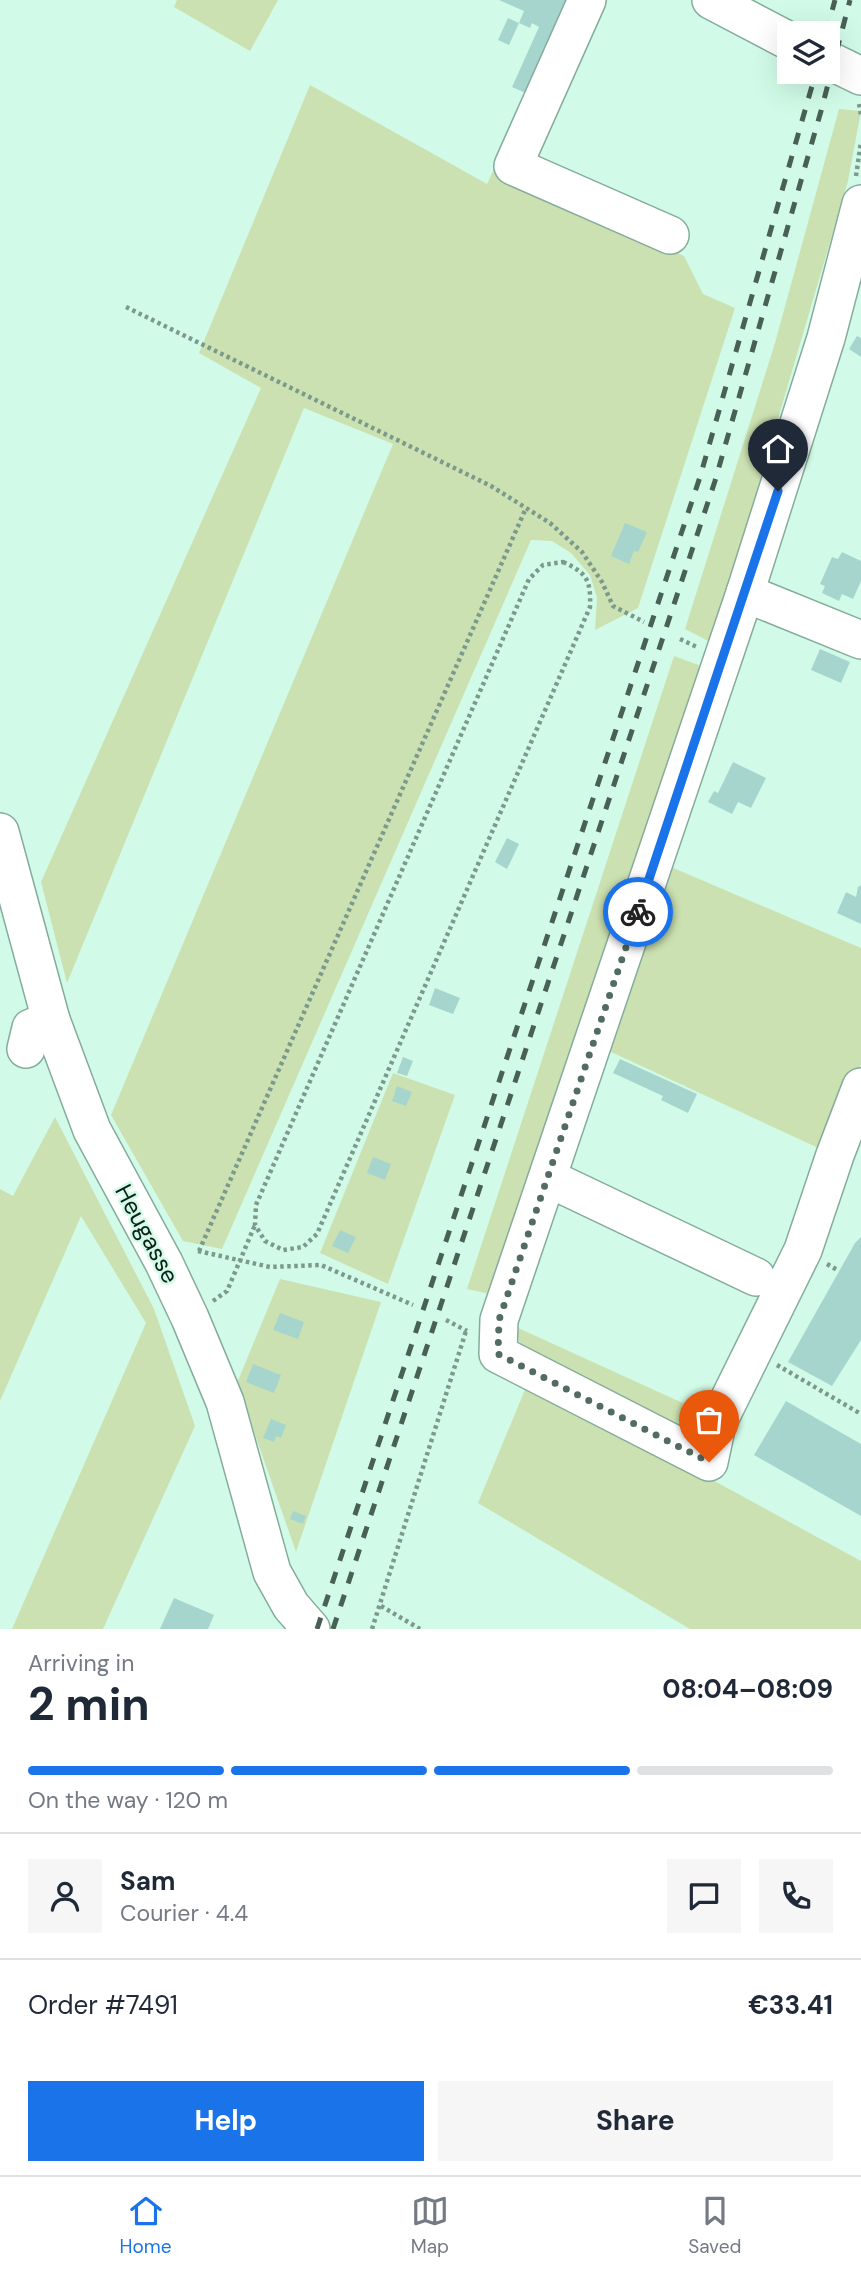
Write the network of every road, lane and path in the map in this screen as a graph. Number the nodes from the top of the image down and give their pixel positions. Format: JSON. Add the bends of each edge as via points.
{"nodes":[{"id":1,"x":587,"y":0,"type":"edge"},
{"id":2,"x":711,"y":0,"type":"edge"},
{"id":3,"x":777,"y":35,"type":"edge"},
{"id":4,"x":840,"y":66,"type":"edge"},
{"id":5,"x":861,"y":76,"type":"edge"},
{"id":6,"x":861,"y":204,"type":"edge"},
{"id":7,"x":670,"y":235,"type":"dead end"},
{"id":8,"x":127,"y":307,"type":"dead end"},
{"id":9,"x":526,"y":508,"type":"junction"},
{"id":10,"x":745,"y":593,"type":"junction"},
{"id":11,"x":643,"y":622,"type":"dead end"},
{"id":12,"x":861,"y":640,"type":"edge"},
{"id":13,"x":0,"y":832,"type":"edge"},
{"id":14,"x":51,"y":1020,"type":"junction"},
{"id":15,"x":26,"y":1049,"type":"dead end"},
{"id":16,"x":861,"y":1087,"type":"edge"},
{"id":17,"x":548,"y":1178,"type":"junction"},
{"id":18,"x":255,"y":1224,"type":"junction"},
{"id":19,"x":190,"y":1250,"type":"dead end"},
{"id":20,"x":199,"y":1251,"type":"junction"},
{"id":21,"x":240,"y":1260,"type":"junction"},
{"id":22,"x":755,"y":1278,"type":"dead end"},
{"id":23,"x":413,"y":1305,"type":"dead end"},
{"id":24,"x":190,"y":1318,"type":"junction"},
{"id":25,"x":467,"y":1331,"type":"dead end"},
{"id":26,"x":752,"y":1352,"type":"junction"},
{"id":27,"x":861,"y":1414,"type":"edge"},
{"id":28,"x":381,"y":1606,"type":"junction"},
{"id":29,"x":311,"y":1629,"type":"edge"},
{"id":30,"x":372,"y":1629,"type":"edge"},
{"id":31,"x":420,"y":1629,"type":"edge"}],
"edges":[{"from":1,"to":7,"type":"street","via":[[513,166]]},
{"from":2,"to":3,"type":"street"},
{"from":4,"to":5,"type":"street"},
{"from":6,"to":10,"type":"street","via":[[826,338]]},
{"from":8,"to":9,"type":"path","via":[[491,486]]},
{"from":9,"to":11,"type":"path","via":[[582,552],[613,606]]},
{"from":9,"to":20,"type":"path"},
{"from":10,"to":12,"type":"street"},
{"from":10,"to":17,"type":"street"},
{"from":13,"to":14,"type":"street","name":"Heugasse"},
{"from":14,"to":15,"type":"street","via":[[31,1028]]},
{"from":14,"to":24,"type":"street","name":"Heugasse","via":[[92,1130]]},
{"from":16,"to":26,"type":"street","via":[[803,1250]]},
{"from":17,"to":22,"type":"street"},
{"from":17,"to":26,"type":"street","via":[[499,1320],[498,1354],[709,1462],[717,1424]]},
{"from":18,"to":18,"type":"path","via":[[265,1241],[283,1250],[303,1247],[317,1234],[590,607],[591,587],[580,570],[553,563],[543,565],[529,579],[256,1205]]},
{"from":18,"to":21,"type":"path"},
{"from":19,"to":20,"type":"path"},
{"from":20,"to":21,"type":"path"},
{"from":21,"to":23,"type":"path","via":[[270,1267],[321,1265]]},
{"from":21,"to":24,"type":"path","via":[[226,1291]]},
{"from":24,"to":29,"type":"street","name":"Heugasse","via":[[225,1402],[272,1572]]},
{"from":25,"to":28,"type":"path"},
{"from":26,"to":27,"type":"path"},
{"from":28,"to":30,"type":"path"},
{"from":28,"to":31,"type":"path"}]}
